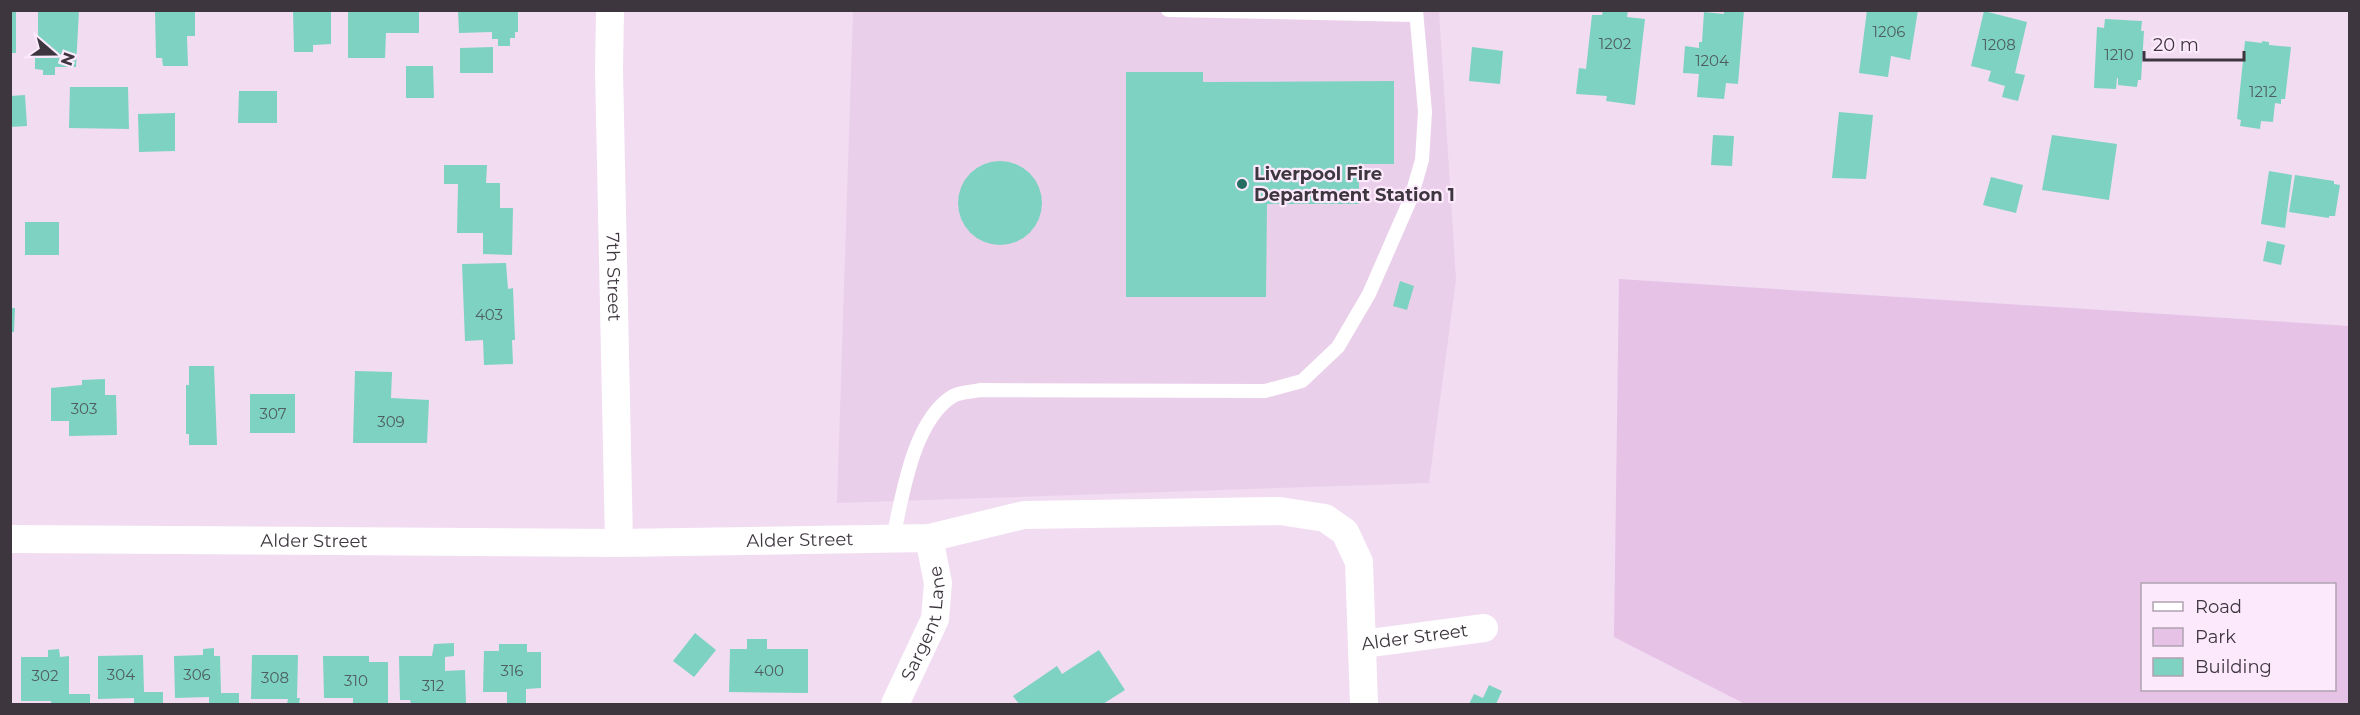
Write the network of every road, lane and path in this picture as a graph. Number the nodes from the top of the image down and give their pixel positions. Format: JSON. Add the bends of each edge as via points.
{"nodes":[{"id":1,"x":610,"y":10,"type":"edge"},
{"id":2,"x":1168,"y":10,"type":"edge"},
{"id":3,"x":1416,"y":13,"type":"edge"},
{"id":4,"x":929,"y":538,"type":"junction"},
{"id":5,"x":10,"y":539,"type":"edge"},
{"id":6,"x":893,"y":539,"type":"junction"},
{"id":7,"x":619,"y":543,"type":"junction"},
{"id":8,"x":1484,"y":628,"type":"dead end"},
{"id":9,"x":1363,"y":645,"type":"junction"},
{"id":10,"x":895,"y":705,"type":"edge"},
{"id":11,"x":1364,"y":705,"type":"edge"}],
"edges":[{"from":1,"to":7,"type":"street","name":"7th Street"},
{"from":2,"to":3,"type":"lane"},
{"from":3,"to":6,"type":"lane","via":[[1425,112],[1422,160],[1411,198],[1369,294],[1338,347],[1302,381],[1265,391],[980,390],[954,396],[932,416],[917,447]]},
{"from":4,"to":6,"type":"street","name":"Alder Street"},
{"from":4,"to":9,"type":"street","name":"Alder Street","via":[[1024,515],[1280,511],[1325,518],[1345,532],[1359,562]]},
{"from":4,"to":10,"type":"street","name":"Sargent Lane","via":[[939,583],[935,619]]},
{"from":5,"to":7,"type":"street","name":"Alder Street"},
{"from":6,"to":7,"type":"street","name":"Alder Street"},
{"from":8,"to":9,"type":"street","name":"Alder Street"},
{"from":9,"to":11,"type":"street"}]}
